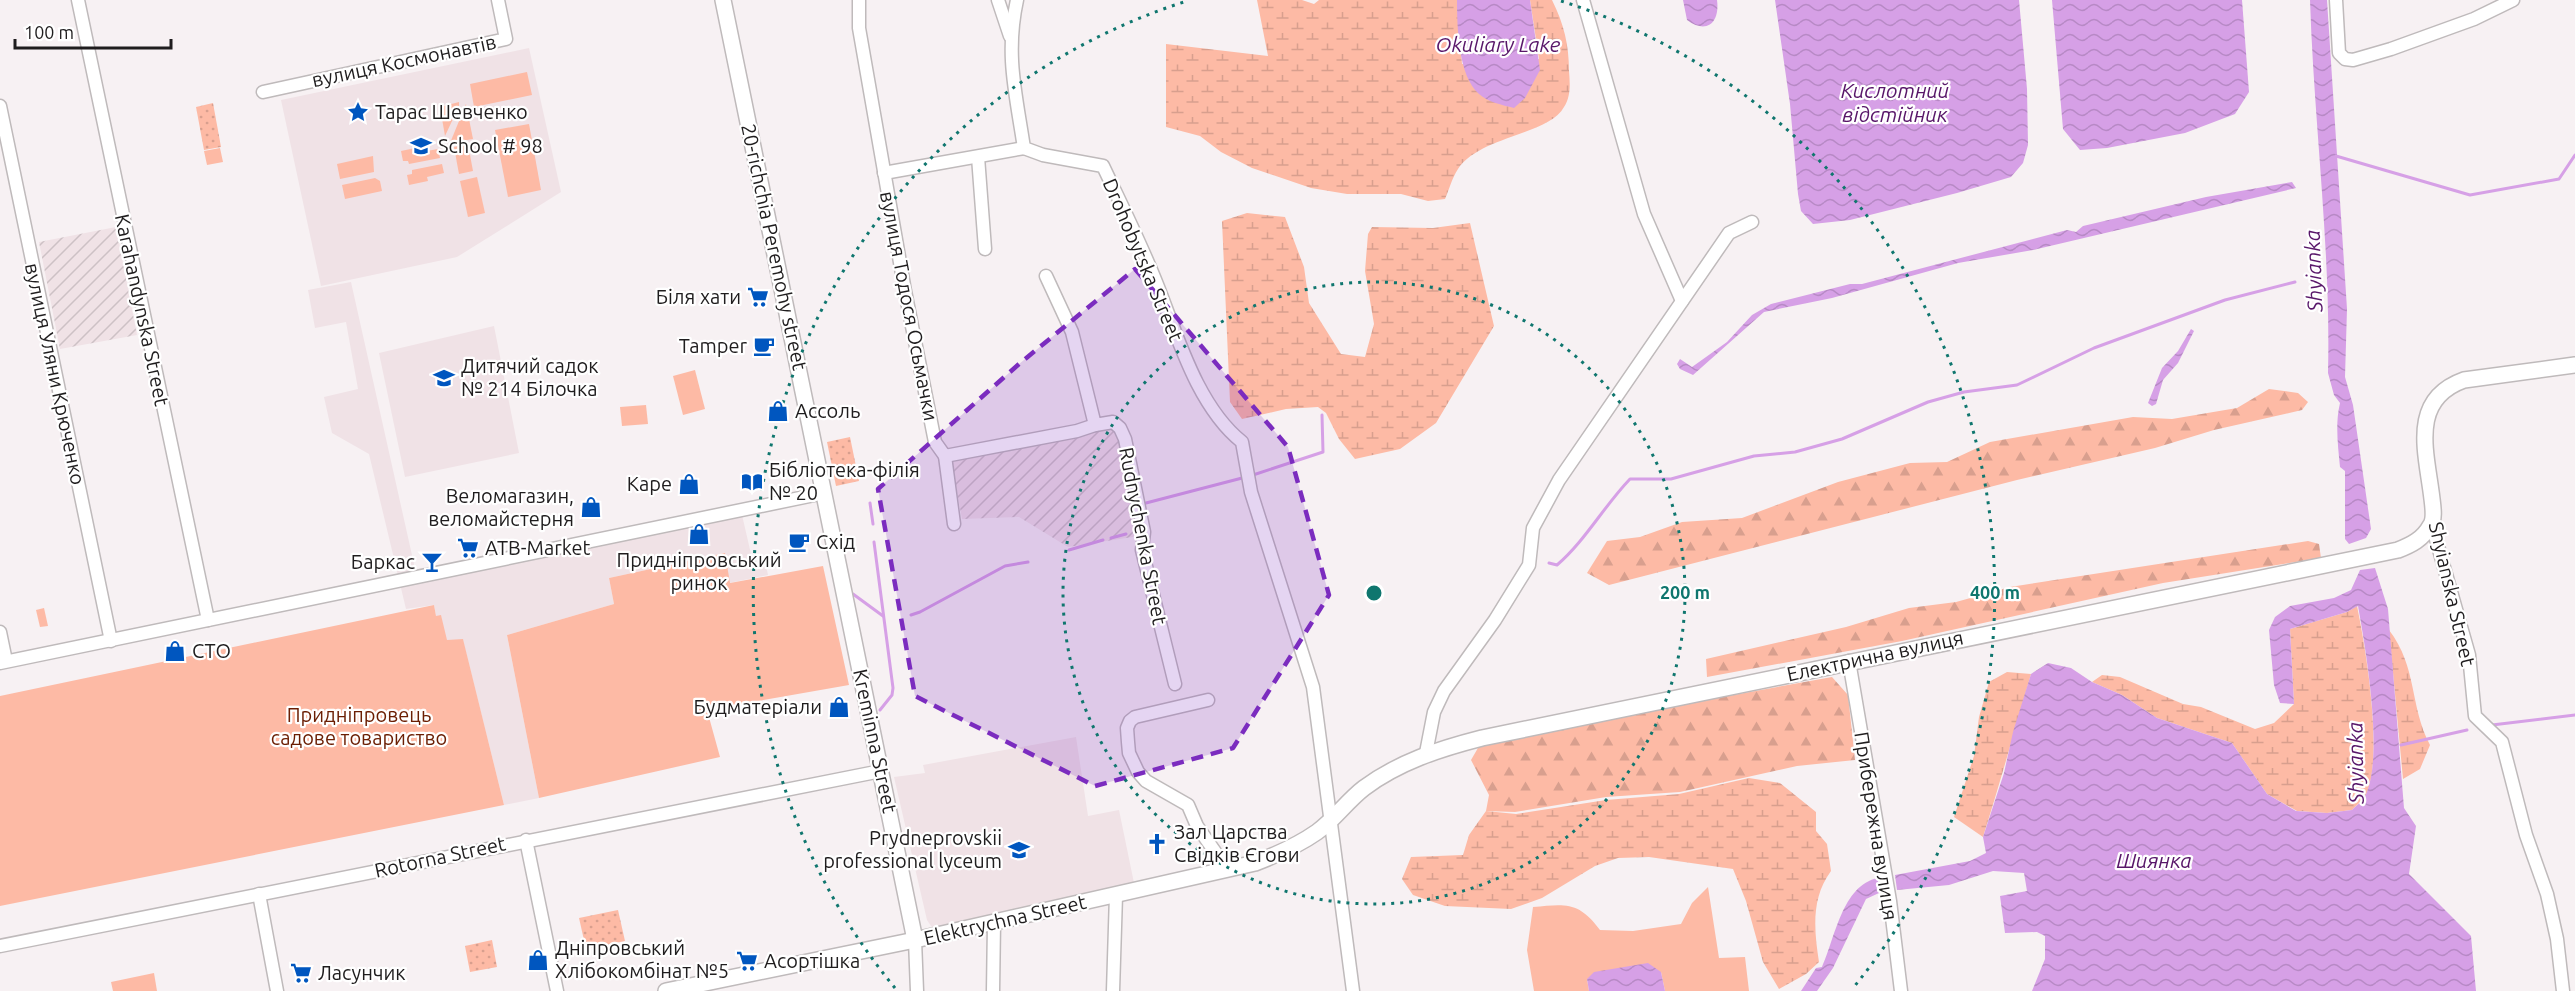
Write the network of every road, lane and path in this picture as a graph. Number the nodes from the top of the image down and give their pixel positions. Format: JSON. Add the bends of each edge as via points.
{"nodes":[{"id":1,"x":78,"y":0,"type":"edge"},
{"id":2,"x":498,"y":0,"type":"edge"},
{"id":3,"x":723,"y":0,"type":"edge"},
{"id":4,"x":859,"y":0,"type":"edge"},
{"id":5,"x":998,"y":0,"type":"edge"},
{"id":6,"x":1017,"y":0,"type":"edge"},
{"id":7,"x":1583,"y":0,"type":"edge"},
{"id":8,"x":2336,"y":0,"type":"edge"},
{"id":9,"x":2513,"y":0,"type":"edge"},
{"id":10,"x":1010,"y":36,"type":"junction"},
{"id":11,"x":263,"y":92,"type":"dead end"},
{"id":12,"x":0,"y":106,"type":"edge"},
{"id":13,"x":1024,"y":148,"type":"junction"},
{"id":14,"x":978,"y":157,"type":"junction"},
{"id":15,"x":884,"y":173,"type":"junction"},
{"id":16,"x":1752,"y":222,"type":"dead end"},
{"id":17,"x":985,"y":249,"type":"dead end"},
{"id":18,"x":1046,"y":276,"type":"dead end"},
{"id":19,"x":1682,"y":301,"type":"junction"},
{"id":20,"x":2575,"y":365,"type":"edge"},
{"id":21,"x":1095,"y":425,"type":"junction"},
{"id":22,"x":945,"y":456,"type":"junction"},
{"id":23,"x":824,"y":493,"type":"junction"},
{"id":24,"x":954,"y":524,"type":"dead end"},
{"id":25,"x":2432,"y":525,"type":"junction"},
{"id":26,"x":208,"y":620,"type":"junction"},
{"id":27,"x":0,"y":632,"type":"edge"},
{"id":28,"x":111,"y":641,"type":"junction"},
{"id":29,"x":1849,"y":661,"type":"junction"},
{"id":30,"x":3,"y":662,"type":"edge"},
{"id":31,"x":1174,"y":684,"type":"dead end"},
{"id":32,"x":1208,"y":700,"type":"dead end"},
{"id":33,"x":1426,"y":753,"type":"junction"},
{"id":34,"x":879,"y":764,"type":"junction"},
{"id":35,"x":1331,"y":819,"type":"junction"},
{"id":36,"x":526,"y":840,"type":"junction"},
{"id":37,"x":1227,"y":869,"type":"junction"},
{"id":38,"x":259,"y":894,"type":"junction"},
{"id":39,"x":1116,"y":895,"type":"junction"},
{"id":40,"x":994,"y":923,"type":"junction"},
{"id":41,"x":915,"y":940,"type":"junction"},
{"id":42,"x":0,"y":946,"type":"edge"},
{"id":43,"x":277,"y":991,"type":"edge"},
{"id":44,"x":557,"y":991,"type":"edge"},
{"id":45,"x":666,"y":991,"type":"edge"},
{"id":46,"x":917,"y":991,"type":"edge"},
{"id":47,"x":993,"y":991,"type":"edge"},
{"id":48,"x":1113,"y":991,"type":"edge"},
{"id":49,"x":1353,"y":991,"type":"edge"},
{"id":50,"x":1901,"y":991,"type":"edge"},
{"id":51,"x":2563,"y":991,"type":"edge"}],
"edges":[{"from":1,"to":26,"type":"street","name":"Karahandynska Street"},
{"from":2,"to":11,"type":"street","name":"вулиця Космонавтів","via":[[506,39]]},
{"from":3,"to":23,"type":"street","name":"20-richchia Peremohy street"},
{"from":4,"to":15,"type":"street","name":"вулиця Тодося Осьмачки","via":[[859,28]]},
{"from":5,"to":10,"type":"street"},
{"from":6,"to":10,"type":"street"},
{"from":7,"to":19,"type":"street","via":[[1644,214]]},
{"from":8,"to":9,"type":"street","via":[[2339,53],[2353,60],[2474,19]]},
{"from":10,"to":13,"type":"street"},
{"from":12,"to":28,"type":"street","name":"вулиця Уляни Крюченко"},
{"from":13,"to":14,"type":"street"},
{"from":13,"to":35,"type":"street","name":"Drohobytska Street","via":[[1103,166],[1158,287],[1183,354],[1226,429],[1242,441],[1249,481],[1313,687]]},
{"from":14,"to":15,"type":"street"},
{"from":14,"to":17,"type":"street"},
{"from":15,"to":22,"type":"street","name":"вулиця Тодося Осьмачки","via":[[931,425],[935,442]]},
{"from":16,"to":19,"type":"street","via":[[1729,233]]},
{"from":18,"to":21,"type":"street","via":[[1072,332]]},
{"from":19,"to":33,"type":"street","via":[[1559,480],[1533,528],[1528,565],[1495,620],[1444,691],[1432,719]]},
{"from":20,"to":25,"type":"street","name":"Shyianska Street","via":[[2464,380],[2439,394],[2428,410],[2424,427]]},
{"from":21,"to":22,"type":"street"},
{"from":21,"to":31,"type":"street","name":"Rudnychenka Street","via":[[1113,422],[1125,439],[1144,532],[1142,550]]},
{"from":22,"to":24,"type":"street","name":"вулиця Тодося Осьмачки"},
{"from":23,"to":26,"type":"street"},
{"from":23,"to":34,"type":"street","name":"Kreminna Street"},
{"from":25,"to":29,"type":"street","name":"Електрична вулиця","via":[[2413,544],[2398,550]]},
{"from":25,"to":51,"type":"street","name":"Shyianska Street","via":[[2469,655],[2475,716],[2502,742],[2526,835],[2547,894]]},
{"from":26,"to":28,"type":"street"},
{"from":27,"to":30,"type":"street"},
{"from":28,"to":30,"type":"street"},
{"from":29,"to":33,"type":"street","name":"Електрична вулиця"},
{"from":29,"to":50,"type":"street","name":"Прибережна вулиця","via":[[1890,901]]},
{"from":32,"to":37,"type":"street","via":[[1130,721],[1129,753],[1146,782],[1188,806]]},
{"from":33,"to":35,"type":"street","name":"Електрична вулиця","via":[[1365,787]]},
{"from":34,"to":36,"type":"street","name":"Rotorna Street"},
{"from":34,"to":41,"type":"street","name":"Kreminna Street"},
{"from":35,"to":37,"type":"street","name":"Elektrychna Street","via":[[1286,851]]},
{"from":35,"to":49,"type":"street"},
{"from":36,"to":38,"type":"street","name":"Rotorna Street"},
{"from":36,"to":44,"type":"street"},
{"from":37,"to":39,"type":"street","name":"Elektrychna Street"},
{"from":38,"to":42,"type":"street","name":"Rotorna Street"},
{"from":38,"to":43,"type":"street"},
{"from":39,"to":40,"type":"street","name":"Elektrychna Street"},
{"from":39,"to":48,"type":"street"},
{"from":40,"to":41,"type":"street","name":"Elektrychna Street"},
{"from":40,"to":47,"type":"street"},
{"from":41,"to":45,"type":"street","name":"Elektrychna Street"},
{"from":41,"to":46,"type":"street","name":"Kreminna Street"}]}
